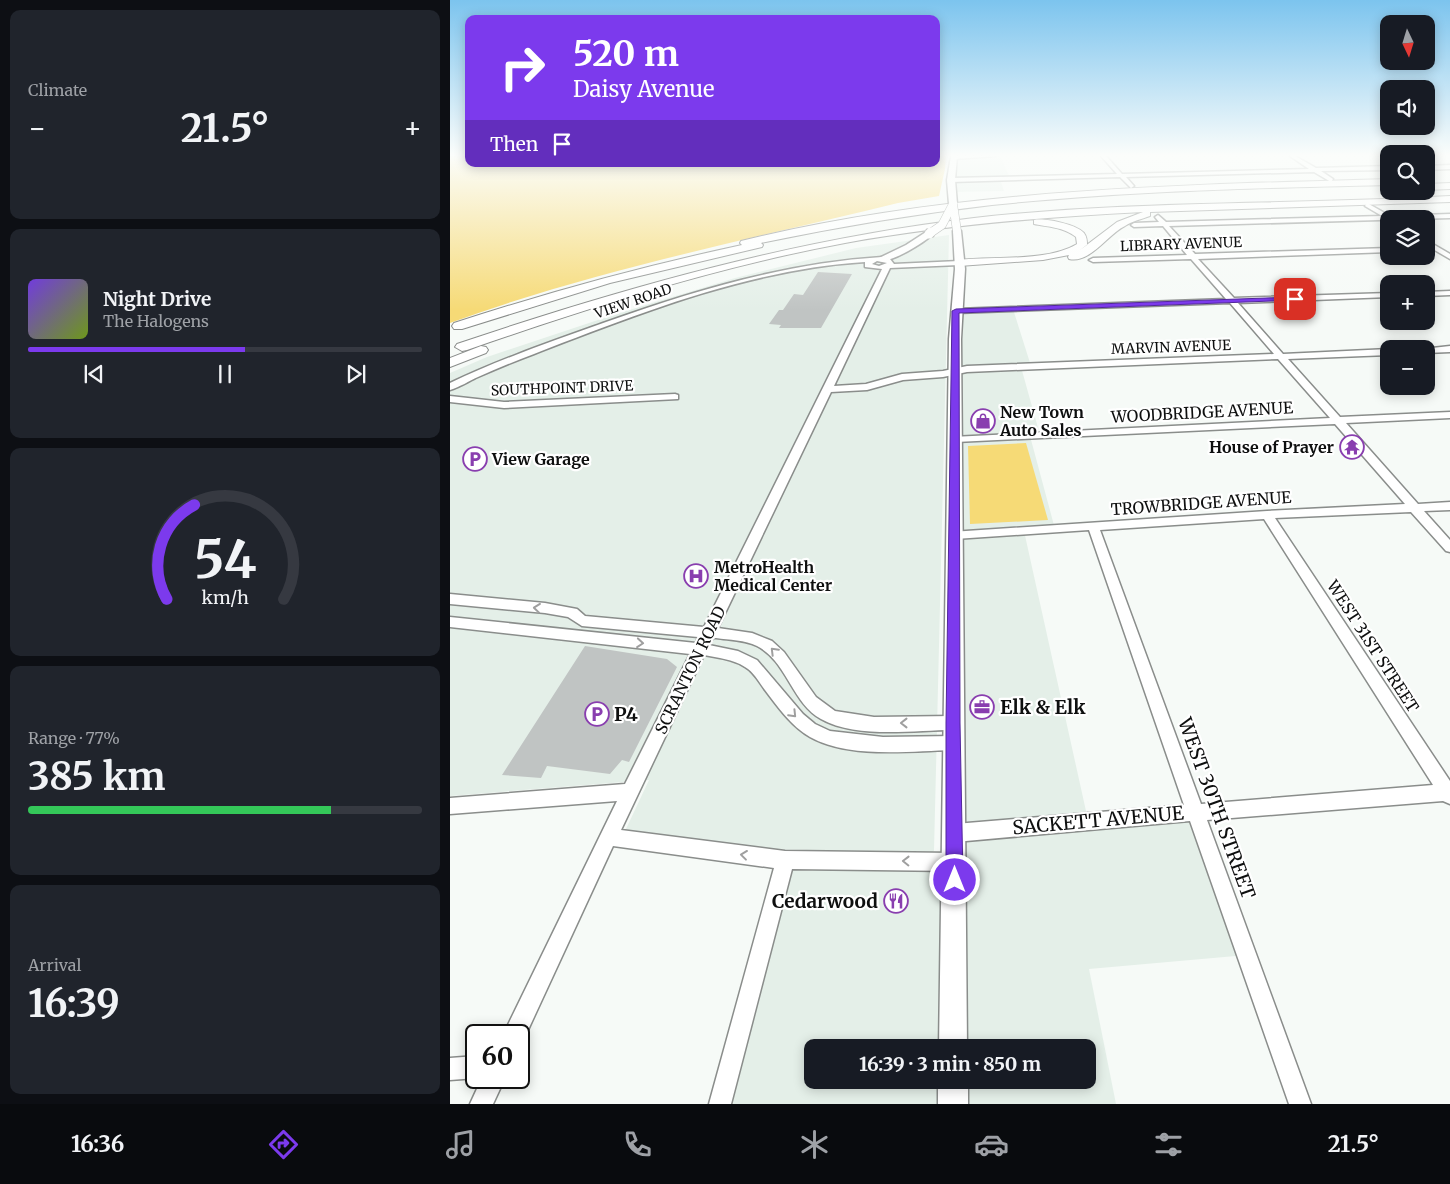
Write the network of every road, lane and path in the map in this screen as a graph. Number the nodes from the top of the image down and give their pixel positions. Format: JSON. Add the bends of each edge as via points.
{"nodes":[{"id":1,"x":889,"y":208,"type":"edge"},
{"id":2,"x":946,"y":208,"type":"edge"},
{"id":3,"x":950,"y":208,"type":"edge"},
{"id":4,"x":954,"y":208,"type":"edge"},
{"id":5,"x":1011,"y":208,"type":"edge"},
{"id":6,"x":1063,"y":208,"type":"edge"},
{"id":7,"x":1183,"y":208,"type":"edge"},
{"id":8,"x":1225,"y":208,"type":"edge"},
{"id":9,"x":1435,"y":216,"type":"edge"},
{"id":10,"x":1450,"y":216,"type":"edge"},
{"id":11,"x":1158,"y":217,"type":"dead end"},
{"id":12,"x":1380,"y":218,"type":"edge"},
{"id":13,"x":1163,"y":224,"type":"junction"},
{"id":14,"x":1134,"y":225,"type":"dead end"},
{"id":15,"x":884,"y":234,"type":"junction"},
{"id":16,"x":833,"y":243,"type":"junction"},
{"id":17,"x":734,"y":245,"type":"junction"},
{"id":18,"x":1436,"y":248,"type":"joint"},
{"id":19,"x":1450,"y":248,"type":"edge"},
{"id":20,"x":1380,"y":250,"type":"edge"},
{"id":21,"x":1192,"y":256,"type":"junction"},
{"id":22,"x":1450,"y":257,"type":"edge"},
{"id":23,"x":1093,"y":260,"type":"dead end"},
{"id":24,"x":880,"y":264,"type":"junction"},
{"id":25,"x":960,"y":264,"type":"junction"},
{"id":26,"x":880,"y":279,"type":"junction"},
{"id":27,"x":1450,"y":293,"type":"edge"},
{"id":28,"x":1435,"y":294,"type":"edge"},
{"id":29,"x":1380,"y":295,"type":"edge"},
{"id":30,"x":1233,"y":301,"type":"junction"},
{"id":31,"x":956,"y":311,"type":"junction"},
{"id":32,"x":454,"y":328,"type":"edge"},
{"id":33,"x":1450,"y":349,"type":"edge"},
{"id":34,"x":456,"y":350,"type":"edge"},
{"id":35,"x":1435,"y":350,"type":"edge"},
{"id":36,"x":1380,"y":352,"type":"edge"},
{"id":37,"x":1282,"y":356,"type":"junction"},
{"id":38,"x":450,"y":363,"type":"edge"},
{"id":39,"x":955,"y":372,"type":"junction"},
{"id":40,"x":450,"y":387,"type":"edge"},
{"id":41,"x":827,"y":389,"type":"junction"},
{"id":42,"x":675,"y":397,"type":"dead end"},
{"id":43,"x":450,"y":399,"type":"edge"},
{"id":44,"x":1450,"y":415,"type":"edge"},
{"id":45,"x":1337,"y":420,"type":"junction"},
{"id":46,"x":956,"y":440,"type":"junction"},
{"id":47,"x":1450,"y":506,"type":"edge"},
{"id":48,"x":1413,"y":508,"type":"junction"},
{"id":49,"x":1267,"y":515,"type":"junction"},
{"id":50,"x":1093,"y":526,"type":"junction"},
{"id":51,"x":955,"y":535,"type":"junction"},
{"id":52,"x":1450,"y":548,"type":"edge"},
{"id":53,"x":450,"y":599,"type":"edge"},
{"id":54,"x":582,"y":621,"type":"junction"},
{"id":55,"x":450,"y":622,"type":"edge"},
{"id":56,"x":626,"y":625,"type":"junction"},
{"id":57,"x":709,"y":632,"type":"junction"},
{"id":58,"x":574,"y":634,"type":"junction"},
{"id":59,"x":617,"y":640,"type":"junction"},
{"id":60,"x":701,"y":648,"type":"junction"},
{"id":61,"x":846,"y":721,"type":"junction"},
{"id":62,"x":953,"y":733,"type":"junction"},
{"id":63,"x":839,"y":739,"type":"junction"},
{"id":64,"x":630,"y":792,"type":"junction"},
{"id":65,"x":1449,"y":794,"type":"edge"},
{"id":66,"x":450,"y":806,"type":"edge"},
{"id":67,"x":1196,"y":812,"type":"junction"},
{"id":68,"x":954,"y":833,"type":"junction"},
{"id":69,"x":608,"y":837,"type":"junction"},
{"id":70,"x":784,"y":860,"type":"junction"},
{"id":71,"x":955,"y":862,"type":"junction"},
{"id":72,"x":519,"y":1024,"type":"edge"},
{"id":73,"x":954,"y":1039,"type":"edge"},
{"id":74,"x":465,"y":1068,"type":"edge"},
{"id":75,"x":450,"y":1070,"type":"edge"},
{"id":76,"x":488,"y":1089,"type":"edge"},
{"id":77,"x":953,"y":1089,"type":"edge"},
{"id":78,"x":481,"y":1104,"type":"edge"},
{"id":79,"x":720,"y":1104,"type":"edge"},
{"id":80,"x":953,"y":1104,"type":"edge"},
{"id":81,"x":1300,"y":1104,"type":"edge"}],
"edges":[{"from":1,"to":17,"type":"highway"},
{"from":2,"to":17,"type":"highway"},
{"from":3,"to":24,"type":"main road","bridge":true,"via":[[942,225]]},
{"from":4,"to":25,"type":"main road","bridge":true},
{"from":5,"to":32,"type":"highway","via":[[890,222],[769,243],[540,299]]},
{"from":6,"to":34,"type":"highway","via":[[877,229],[786,246],[670,275],[565,307]]},
{"from":7,"to":15,"type":"highway","via":[[1059,213]]},
{"from":8,"to":25,"type":"highway","via":[[1155,213],[1120,224],[1088,251],[1074,257]]},
{"from":9,"to":10,"type":"street"},
{"from":11,"to":13,"type":"street"},
{"from":12,"to":13,"type":"street"},
{"from":13,"to":14,"type":"street"},
{"from":13,"to":21,"type":"street"},
{"from":15,"to":16,"type":"highway"},
{"from":15,"to":25,"type":"highway","via":[[1027,221],[1062,226],[1076,232],[1082,241],[1079,248],[1063,254]]},
{"from":16,"to":34,"type":"highway","via":[[750,260],[651,286],[557,314]]},
{"from":16,"to":38,"type":"highway","via":[[723,270],[613,303]]},
{"from":17,"to":32,"type":"highway","via":[[554,292]]},
{"from":18,"to":19,"type":"street"},
{"from":18,"to":22,"type":"street"},
{"from":20,"to":21,"type":"street","name":"LIBRARY AVENUE"},
{"from":21,"to":23,"type":"street","name":"LIBRARY AVENUE"},
{"from":21,"to":30,"type":"street"},
{"from":24,"to":25,"type":"street","name":"VIEW ROAD"},
{"from":24,"to":26,"type":"street","name":"SCRANTON ROAD"},
{"from":24,"to":26,"type":"street"},
{"from":24,"to":40,"type":"street","name":"VIEW ROAD","via":[[831,263],[788,269],[676,300],[514,357]]},
{"from":25,"to":31,"type":"main road"},
{"from":26,"to":41,"type":"street","name":"SCRANTON ROAD"},
{"from":27,"to":28,"type":"street"},
{"from":29,"to":30,"type":"street"},
{"from":30,"to":31,"type":"street"},
{"from":30,"to":37,"type":"street"},
{"from":31,"to":39,"type":"main road"},
{"from":33,"to":35,"type":"street"},
{"from":36,"to":37,"type":"street","name":"MARVIN AVENUE"},
{"from":37,"to":39,"type":"street","name":"MARVIN AVENUE"},
{"from":37,"to":45,"type":"street"},
{"from":39,"to":41,"type":"street","via":[[902,377],[867,387]]},
{"from":39,"to":46,"type":"main road"},
{"from":41,"to":57,"type":"street","name":"SCRANTON ROAD"},
{"from":42,"to":43,"type":"street","name":"SOUTHPOINT DRIVE","via":[[504,405]]},
{"from":44,"to":45,"type":"street","name":"WOODBRIDGE AVENUE"},
{"from":45,"to":46,"type":"street","name":"WOODBRIDGE AVENUE"},
{"from":45,"to":48,"type":"street"},
{"from":46,"to":51,"type":"main road"},
{"from":47,"to":48,"type":"street","name":"TROWBRIDGE AVENUE"},
{"from":48,"to":49,"type":"street","name":"TROWBRIDGE AVENUE"},
{"from":48,"to":52,"type":"street"},
{"from":49,"to":50,"type":"street","name":"TROWBRIDGE AVENUE"},
{"from":49,"to":65,"type":"street","name":"WEST 31ST STREET"},
{"from":50,"to":51,"type":"street","name":"TROWBRIDGE AVENUE"},
{"from":50,"to":67,"type":"street","name":"WEST 30TH STREET"},
{"from":51,"to":62,"type":"main road"},
{"from":54,"to":53,"type":"street","one_way":true,"via":[[563,611]]},
{"from":54,"to":56,"type":"street"},
{"from":54,"to":58,"type":"street"},
{"from":55,"to":58,"type":"street"},
{"from":56,"to":57,"type":"street"},
{"from":56,"to":59,"type":"street"},
{"from":57,"to":60,"type":"street","name":"SCRANTON ROAD"},
{"from":61,"to":57,"type":"street","one_way":true,"via":[[831,717],[813,704],[784,661],[769,646],[740,636]]},
{"from":58,"to":59,"type":"street"},
{"from":59,"to":60,"type":"street","one_way":true},
{"from":60,"to":63,"type":"street","one_way":true,"via":[[750,662],[801,723],[819,734]]},
{"from":60,"to":64,"type":"street","name":"SCRANTON ROAD"},
{"from":62,"to":61,"type":"street","one_way":true},
{"from":61,"to":63,"type":"street"},
{"from":62,"to":63,"type":"street","via":[[869,742]]},
{"from":62,"to":68,"type":"main road"},
{"from":64,"to":66,"type":"street"},
{"from":64,"to":69,"type":"street","name":"SCRANTON ROAD"},
{"from":65,"to":67,"type":"street","name":"SACKETT AVENUE"},
{"from":67,"to":68,"type":"street","name":"SACKETT AVENUE"},
{"from":67,"to":81,"type":"street","name":"WEST 30TH STREET"},
{"from":68,"to":71,"type":"main road"},
{"from":70,"to":69,"type":"street","one_way":true},
{"from":69,"to":72,"type":"street","name":"SCRANTON ROAD"},
{"from":71,"to":70,"type":"street","one_way":true},
{"from":70,"to":79,"type":"street"},
{"from":71,"to":73,"type":"main road"},
{"from":74,"to":75,"type":"street"},
{"from":76,"to":78,"type":"street"},
{"from":77,"to":80,"type":"main road"}]}
